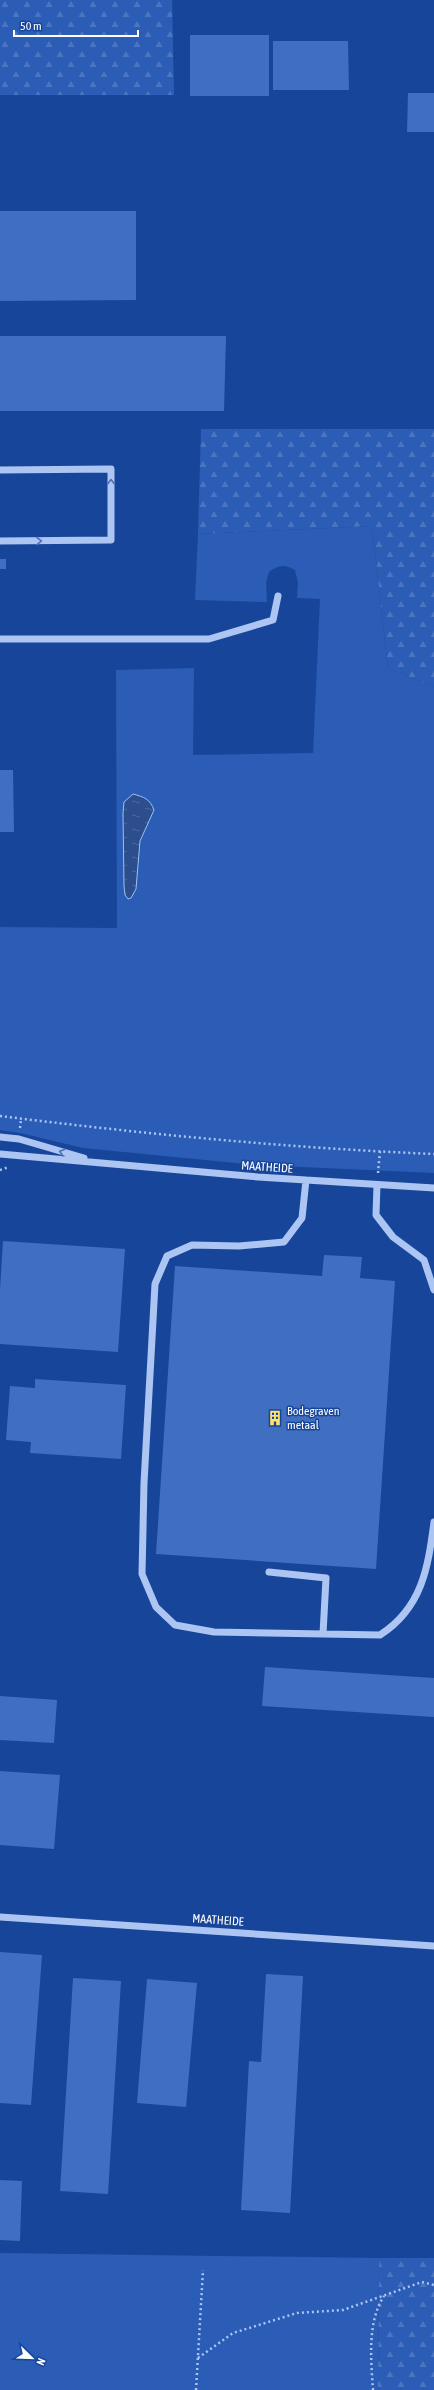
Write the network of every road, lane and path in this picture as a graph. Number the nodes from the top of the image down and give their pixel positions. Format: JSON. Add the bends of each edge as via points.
{"nodes":[{"id":1,"x":0,"y":470,"type":"edge"},
{"id":2,"x":0,"y":541,"type":"edge"},
{"id":3,"x":278,"y":596,"type":"dead end"},
{"id":4,"x":0,"y":639,"type":"edge"},
{"id":5,"x":0,"y":1116,"type":"edge"},
{"id":6,"x":0,"y":1137,"type":"edge"},
{"id":7,"x":380,"y":1151,"type":"junction"},
{"id":8,"x":0,"y":1154,"type":"edge"},
{"id":9,"x":434,"y":1154,"type":"edge"},
{"id":10,"x":99,"y":1162,"type":"junction"},
{"id":11,"x":306,"y":1180,"type":"junction"},
{"id":12,"x":377,"y":1185,"type":"junction"},
{"id":13,"x":434,"y":1188,"type":"edge"},
{"id":14,"x":434,"y":1290,"type":"edge"},
{"id":15,"x":434,"y":1522,"type":"edge"},
{"id":16,"x":269,"y":1572,"type":"dead end"},
{"id":17,"x":323,"y":1634,"type":"junction"},
{"id":18,"x":0,"y":1917,"type":"edge"},
{"id":19,"x":434,"y":1946,"type":"edge"},
{"id":20,"x":203,"y":2270,"type":"dead end"},
{"id":21,"x":434,"y":2285,"type":"edge"},
{"id":22,"x":384,"y":2296,"type":"junction"},
{"id":23,"x":198,"y":2358,"type":"junction"},
{"id":24,"x":196,"y":2390,"type":"edge"},
{"id":25,"x":372,"y":2390,"type":"edge"}],
"edges":[{"from":2,"to":1,"type":"street","one_way":true,"via":[[111,540],[111,469]]},
{"from":3,"to":4,"type":"street","via":[[273,620],[209,639]]},
{"from":5,"to":7,"type":"path","via":[[103,1129]]},
{"from":10,"to":6,"type":"street","name":"MAATHEIDE","one_way":true,"via":[[19,1139]]},
{"from":7,"to":9,"type":"path"},
{"from":7,"to":12,"type":"path"},
{"from":8,"to":10,"type":"street","name":"MAATHEIDE"},
{"from":10,"to":11,"type":"street","name":"MAATHEIDE"},
{"from":11,"to":12,"type":"street","name":"MAATHEIDE"},
{"from":11,"to":17,"type":"street","via":[[302,1218],[284,1242],[239,1246],[192,1245],[167,1256],[155,1284],[144,1483],[142,1574],[156,1607],[175,1625],[214,1632]]},
{"from":12,"to":13,"type":"street","name":"MAATHEIDE"},
{"from":12,"to":14,"type":"street","via":[[376,1215],[393,1237],[424,1260]]},
{"from":15,"to":17,"type":"street","via":[[424,1581],[397,1624],[380,1635]]},
{"from":16,"to":17,"type":"street","via":[[326,1578]]},
{"from":18,"to":19,"type":"street","name":"MAATHEIDE"},
{"from":20,"to":23,"type":"path"},
{"from":21,"to":22,"type":"path","via":[[422,2282]]},
{"from":22,"to":23,"type":"path","via":[[343,2310],[297,2314],[233,2333]]},
{"from":22,"to":25,"type":"path","via":[[378,2306],[373,2330]]},
{"from":23,"to":24,"type":"path"}]}
